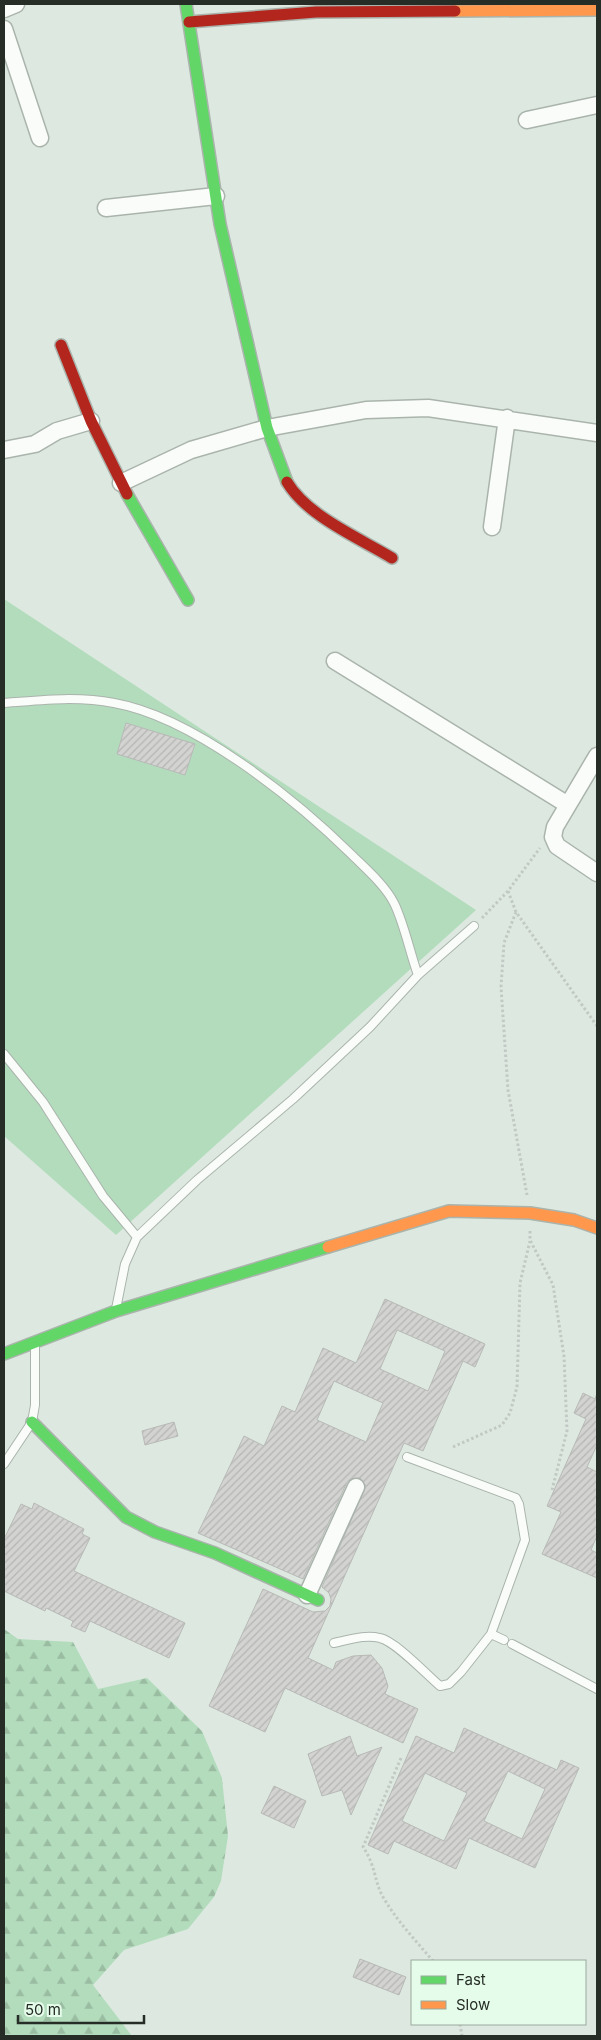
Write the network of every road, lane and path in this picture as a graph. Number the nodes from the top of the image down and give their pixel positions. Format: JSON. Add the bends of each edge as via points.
{"nodes":[{"id":1,"x":16,"y":4,"type":"edge"},
{"id":2,"x":186,"y":4,"type":"edge"},
{"id":3,"x":505,"y":8,"type":"edge"},
{"id":4,"x":4,"y":9,"type":"edge"},
{"id":5,"x":597,"y":10,"type":"edge"},
{"id":6,"x":189,"y":22,"type":"junction"},
{"id":7,"x":4,"y":30,"type":"edge"},
{"id":8,"x":597,"y":105,"type":"edge"},
{"id":9,"x":526,"y":120,"type":"dead end"},
{"id":10,"x":40,"y":138,"type":"dead end"},
{"id":11,"x":216,"y":196,"type":"junction"},
{"id":12,"x":106,"y":208,"type":"dead end"},
{"id":13,"x":61,"y":345,"type":"dead end"},
{"id":14,"x":507,"y":418,"type":"junction"},
{"id":15,"x":91,"y":422,"type":"junction"},
{"id":16,"x":267,"y":428,"type":"junction"},
{"id":17,"x":597,"y":433,"type":"edge"},
{"id":18,"x":4,"y":450,"type":"edge"},
{"id":19,"x":120,"y":483,"type":"junction"},
{"id":20,"x":492,"y":527,"type":"dead end"},
{"id":21,"x":392,"y":558,"type":"dead end"},
{"id":22,"x":188,"y":600,"type":"dead end"},
{"id":23,"x":334,"y":662,"type":"dead end"},
{"id":24,"x":4,"y":703,"type":"edge"},
{"id":25,"x":597,"y":756,"type":"edge"},
{"id":26,"x":568,"y":805,"type":"junction"},
{"id":27,"x":555,"y":827,"type":"junction"},
{"id":28,"x":597,"y":873,"type":"edge"},
{"id":29,"x":508,"y":891,"type":"junction"},
{"id":30,"x":474,"y":926,"type":"joint"},
{"id":31,"x":418,"y":975,"type":"junction"},
{"id":32,"x":597,"y":1026,"type":"edge"},
{"id":33,"x":4,"y":1054,"type":"edge"},
{"id":34,"x":597,"y":1228,"type":"edge"},
{"id":35,"x":137,"y":1237,"type":"junction"},
{"id":36,"x":530,"y":1240,"type":"dead end"},
{"id":37,"x":116,"y":1311,"type":"junction"},
{"id":38,"x":35,"y":1343,"type":"junction"},
{"id":39,"x":4,"y":1354,"type":"edge"},
{"id":40,"x":32,"y":1422,"type":"junction"},
{"id":41,"x":453,"y":1447,"type":"dead end"},
{"id":42,"x":407,"y":1457,"type":"dead end"},
{"id":43,"x":4,"y":1464,"type":"edge"},
{"id":44,"x":356,"y":1487,"type":"dead end"},
{"id":45,"x":313,"y":1598,"type":"joint"},
{"id":46,"x":491,"y":1634,"type":"junction"},
{"id":47,"x":504,"y":1640,"type":"dead end"},
{"id":48,"x":334,"y":1643,"type":"dead end"},
{"id":49,"x":512,"y":1644,"type":"dead end"},
{"id":50,"x":597,"y":1689,"type":"edge"},
{"id":51,"x":401,"y":1758,"type":"dead end"},
{"id":52,"x":432,"y":1960,"type":"edge"}],
"edges":[{"from":1,"to":4,"type":"street"},
{"from":2,"to":6,"type":"street"},
{"from":3,"to":5,"type":"street"},
{"from":3,"to":6,"type":"street","via":[[316,12]]},
{"from":6,"to":11,"type":"street"},
{"from":7,"to":10,"type":"street"},
{"from":8,"to":9,"type":"street"},
{"from":11,"to":12,"type":"street"},
{"from":11,"to":16,"type":"street"},
{"from":13,"to":15,"type":"street"},
{"from":14,"to":16,"type":"street","via":[[428,408],[386,408],[344,412]]},
{"from":14,"to":17,"type":"street"},
{"from":14,"to":20,"type":"street"},
{"from":15,"to":18,"type":"street","via":[[57,431],[35,444]]},
{"from":15,"to":19,"type":"street"},
{"from":16,"to":19,"type":"street","via":[[191,450]]},
{"from":16,"to":21,"type":"street","via":[[285,480],[294,494],[308,507]]},
{"from":19,"to":22,"type":"street"},
{"from":23,"to":26,"type":"street"},
{"from":24,"to":31,"type":"lane","via":[[52,699],[113,703],[160,716],[209,742],[329,832],[367,869],[394,902]]},
{"from":25,"to":26,"type":"street"},
{"from":26,"to":27,"type":"street"},
{"from":27,"to":28,"type":"street","via":[[553,837],[557,846]]},
{"from":27,"to":29,"type":"path"},
{"from":29,"to":30,"type":"path"},
{"from":29,"to":32,"type":"path","via":[[516,912]]},
{"from":30,"to":31,"type":"lane"},
{"from":31,"to":35,"type":"lane","via":[[362,1034]]},
{"from":33,"to":35,"type":"lane","via":[[43,1102],[103,1196]]},
{"from":34,"to":37,"type":"street","via":[[574,1220],[530,1213],[449,1211]]},
{"from":35,"to":37,"type":"lane","via":[[125,1264]]},
{"from":36,"to":41,"type":"path","via":[[520,1282],[516,1387],[510,1413],[502,1425]]},
{"from":37,"to":38,"type":"street"},
{"from":38,"to":39,"type":"street"},
{"from":38,"to":40,"type":"lane"},
{"from":40,"to":43,"type":"lane"},
{"from":40,"to":45,"type":"street","via":[[126,1517]]},
{"from":42,"to":46,"type":"lane","via":[[516,1498],[519,1504],[525,1540]]},
{"from":44,"to":45,"type":"street"},
{"from":46,"to":47,"type":"lane"},
{"from":46,"to":48,"type":"lane","via":[[461,1672],[449,1684],[440,1686],[395,1646],[381,1638],[366,1636]]},
{"from":49,"to":50,"type":"lane"},
{"from":51,"to":52,"type":"path","via":[[363,1847],[372,1861],[382,1895]]}]}
